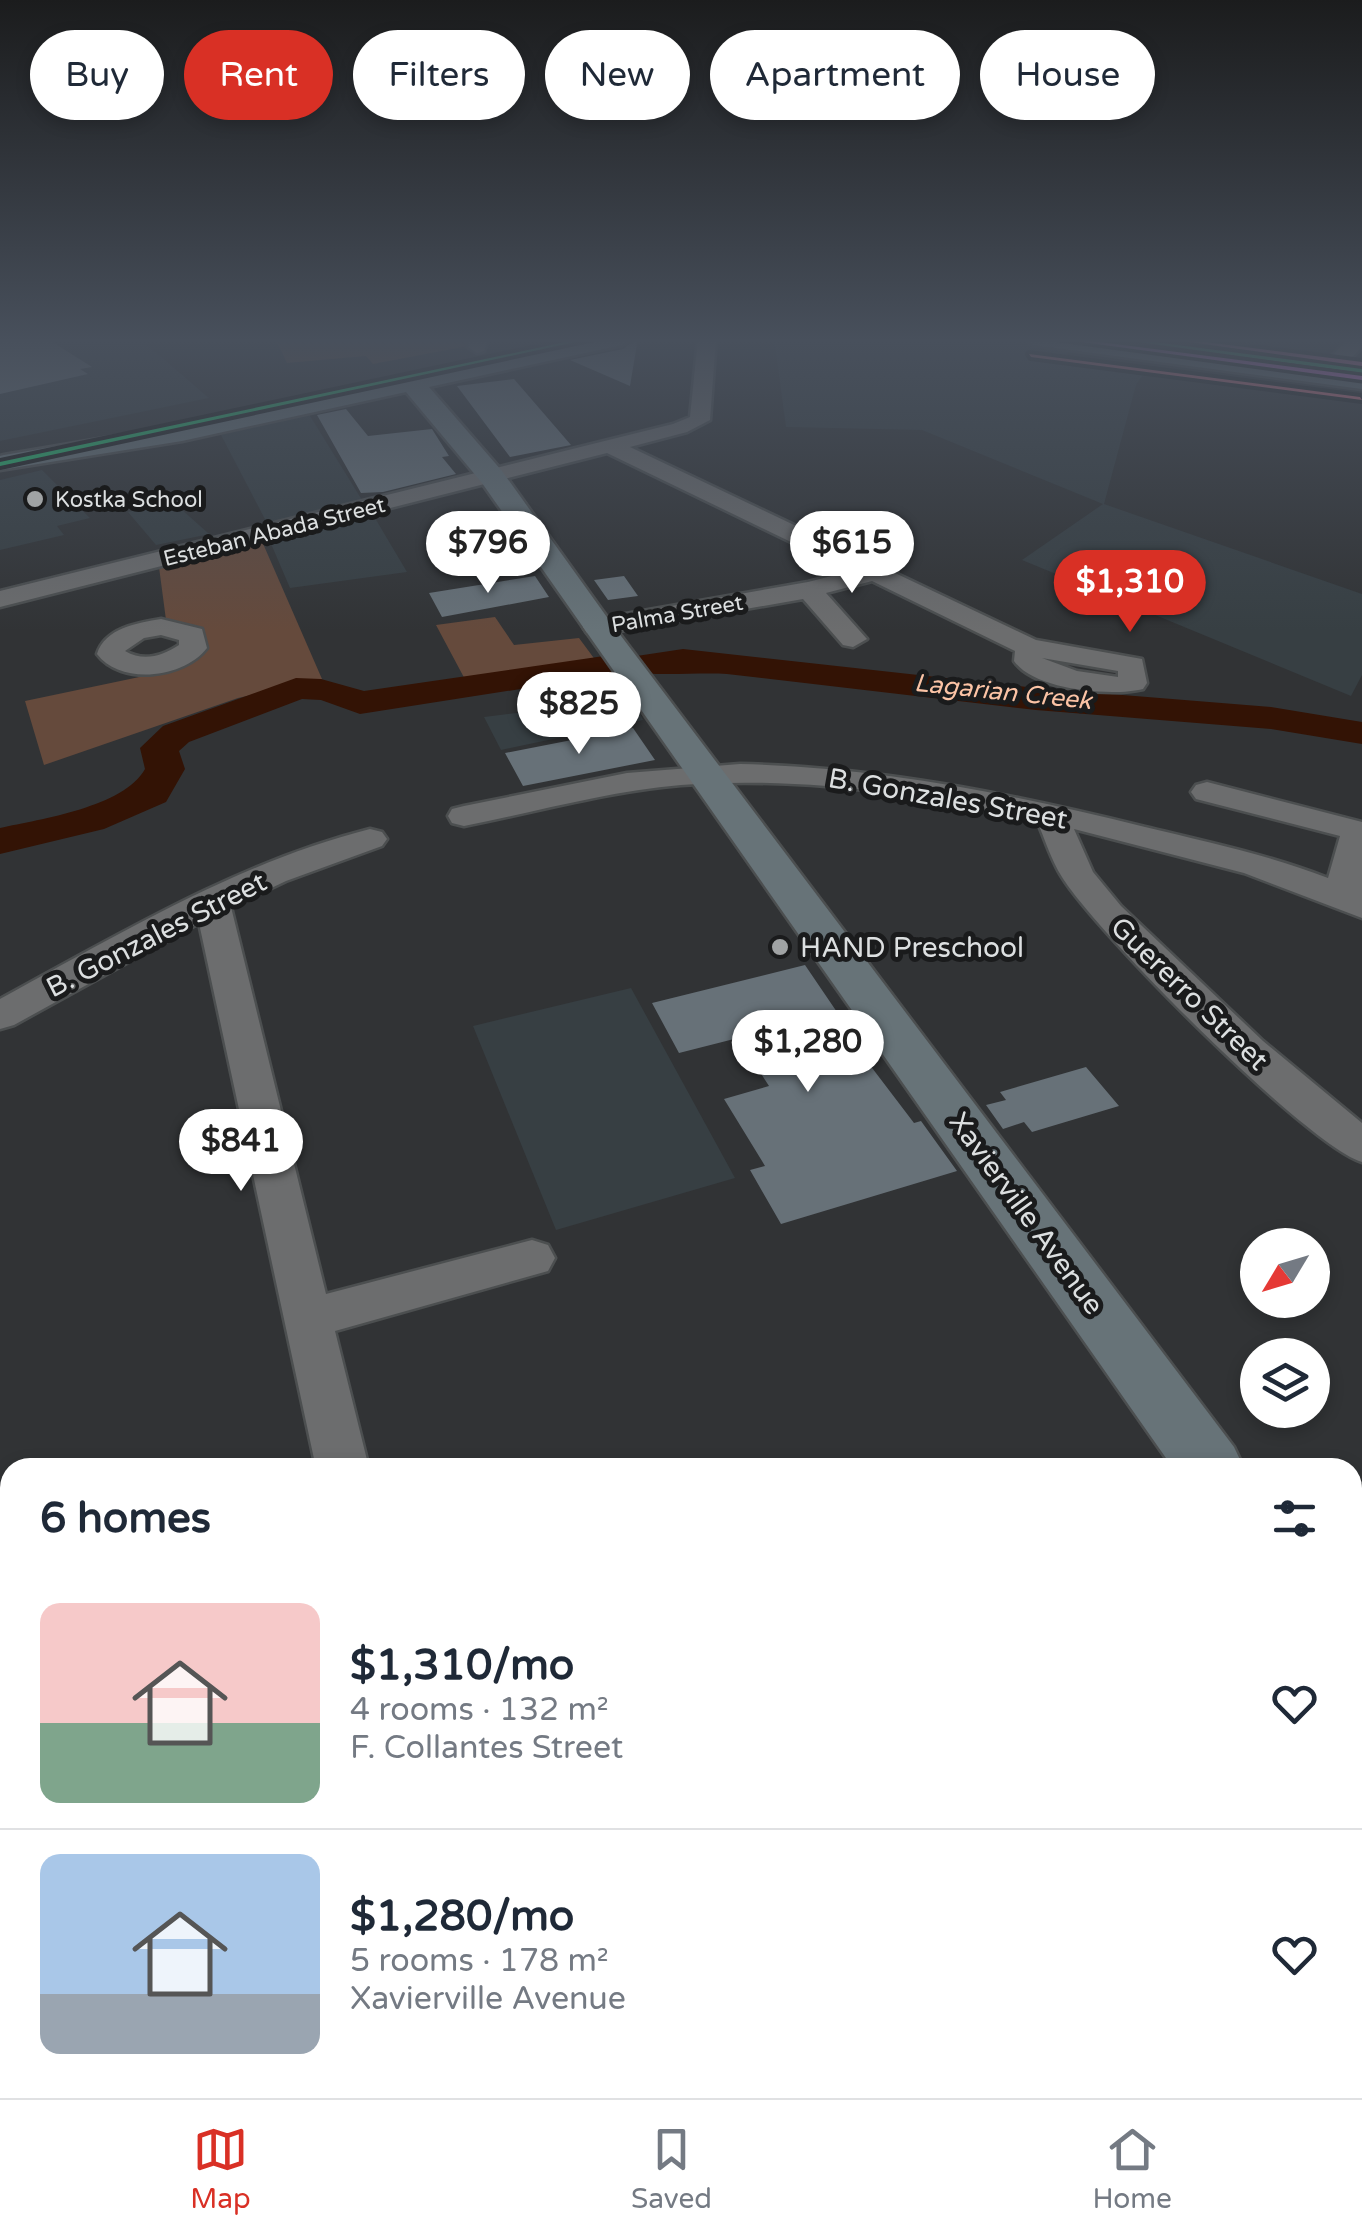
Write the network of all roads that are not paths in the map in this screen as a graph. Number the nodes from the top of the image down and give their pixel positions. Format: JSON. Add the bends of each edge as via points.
{"nodes":[{"id":1,"x":82,"y":436,"type":"edge"},
{"id":2,"x":98,"y":436,"type":"edge"},
{"id":3,"x":158,"y":436,"type":"edge"},
{"id":4,"x":457,"y":436,"type":"edge"},
{"id":5,"x":648,"y":436,"type":"edge"},
{"id":6,"x":612,"y":447,"type":"junction"},
{"id":7,"x":1,"y":455,"type":"edge"},
{"id":8,"x":492,"y":478,"type":"junction"},
{"id":9,"x":144,"y":563,"type":"junction"},
{"id":10,"x":874,"y":573,"type":"junction"},
{"id":11,"x":809,"y":590,"type":"junction"},
{"id":12,"x":0,"y":599,"type":"edge"},
{"id":13,"x":597,"y":627,"type":"junction"},
{"id":14,"x":147,"y":629,"type":"dead end"},
{"id":15,"x":852,"y":639,"type":"dead end"},
{"id":16,"x":1030,"y":648,"type":"dead end"},
{"id":17,"x":706,"y":776,"type":"junction"},
{"id":18,"x":1207,"y":792,"type":"dead end"},
{"id":19,"x":1050,"y":813,"type":"junction"},
{"id":20,"x":464,"y":816,"type":"dead end"},
{"id":21,"x":370,"y":839,"type":"dead end"},
{"id":22,"x":1351,"y":902,"type":"edge"},
{"id":23,"x":212,"y":903,"type":"junction"},
{"id":24,"x":0,"y":1016,"type":"edge"},
{"id":25,"x":1362,"y":1146,"type":"edge"},
{"id":26,"x":532,"y":1258,"type":"dead end"},
{"id":27,"x":306,"y":1319,"type":"junction"},
{"id":28,"x":341,"y":1458,"type":"edge"},
{"id":29,"x":1204,"y":1458,"type":"edge"}],
"edges":[{"from":1,"to":7,"type":"main road"},
{"from":2,"to":7,"type":"main road"},
{"from":3,"to":7,"type":"main road"},
{"from":4,"to":8,"type":"main road","name":"Xavierville Avenue"},
{"from":5,"to":6,"type":"street","name":"Esteban Abada Street"},
{"from":6,"to":8,"type":"street","name":"Esteban Abada Street"},
{"from":6,"to":10,"type":"street"},
{"from":8,"to":9,"type":"street","name":"Esteban Abada Street"},
{"from":8,"to":13,"type":"main road","name":"Xavierville Avenue"},
{"from":9,"to":12,"type":"street","name":"Esteban Abada Street"},
{"from":9,"to":14,"type":"street"},
{"from":10,"to":11,"type":"street","name":"Palma Street"},
{"from":10,"to":16,"type":"street"},
{"from":11,"to":13,"type":"street","name":"Palma Street"},
{"from":11,"to":15,"type":"street"},
{"from":13,"to":17,"type":"main road","name":"Xavierville Avenue"},
{"from":17,"to":19,"type":"street","name":"B. Gonzales Street","via":[[819,775]]},
{"from":17,"to":20,"type":"street","name":"B. Gonzales Street"},
{"from":17,"to":29,"type":"main road","name":"Xavierville Avenue"},
{"from":18,"to":22,"type":"street","via":[[1358,831]]},
{"from":19,"to":22,"type":"street","name":"B. Gonzales Street","via":[[1290,875]]},
{"from":19,"to":25,"type":"street","name":"Guererro Street","via":[[1076,874],[1108,914],[1264,1064]]},
{"from":21,"to":23,"type":"street","name":"B. Gonzales Street","via":[[316,855]]},
{"from":23,"to":24,"type":"street","name":"B. Gonzales Street"},
{"from":23,"to":27,"type":"street"},
{"from":26,"to":27,"type":"street"},
{"from":27,"to":28,"type":"street"}]}
